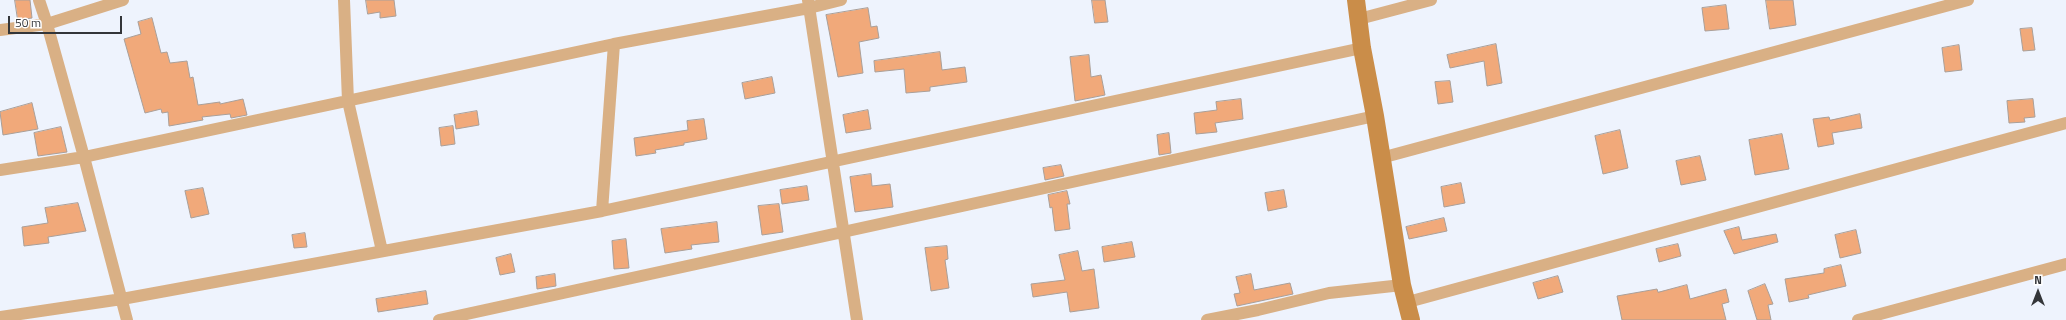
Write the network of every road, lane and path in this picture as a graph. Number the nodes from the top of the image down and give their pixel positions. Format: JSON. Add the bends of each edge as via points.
{"nodes":[{"id":1,"x":39,"y":0,"type":"edge"},
{"id":2,"x":122,"y":0,"type":"edge"},
{"id":3,"x":344,"y":0,"type":"edge"},
{"id":4,"x":841,"y":0,"type":"edge"},
{"id":5,"x":1356,"y":0,"type":"edge"},
{"id":6,"x":1431,"y":0,"type":"edge"},
{"id":7,"x":1968,"y":0,"type":"edge"},
{"id":8,"x":808,"y":4,"type":"edge"},
{"id":9,"x":1359,"y":19,"type":"junction"},
{"id":10,"x":47,"y":24,"type":"junction"},
{"id":11,"x":0,"y":30,"type":"edge"},
{"id":12,"x":614,"y":44,"type":"junction"},
{"id":13,"x":1362,"y":48,"type":"junction"},
{"id":14,"x":348,"y":101,"type":"junction"},
{"id":15,"x":1375,"y":116,"type":"junction"},
{"id":16,"x":2066,"y":123,"type":"edge"},
{"id":17,"x":84,"y":157,"type":"junction"},
{"id":18,"x":1381,"y":158,"type":"junction"},
{"id":19,"x":832,"y":163,"type":"junction"},
{"id":20,"x":0,"y":170,"type":"edge"},
{"id":21,"x":602,"y":211,"type":"junction"},
{"id":22,"x":844,"y":232,"type":"junction"},
{"id":23,"x":382,"y":251,"type":"junction"},
{"id":24,"x":2066,"y":264,"type":"edge"},
{"id":25,"x":1402,"y":285,"type":"junction"},
{"id":26,"x":122,"y":299,"type":"junction"},
{"id":27,"x":1408,"y":302,"type":"junction"},
{"id":28,"x":0,"y":317,"type":"edge"},
{"id":29,"x":126,"y":320,"type":"edge"},
{"id":30,"x":438,"y":320,"type":"edge"},
{"id":31,"x":857,"y":320,"type":"edge"},
{"id":32,"x":1207,"y":320,"type":"edge"},
{"id":33,"x":1411,"y":320,"type":"edge"},
{"id":34,"x":1858,"y":320,"type":"edge"}],
"edges":[{"from":1,"to":10,"type":"street"},
{"from":2,"to":10,"type":"street"},
{"from":3,"to":14,"type":"street"},
{"from":4,"to":8,"type":"street"},
{"from":5,"to":9,"type":"main road"},
{"from":6,"to":9,"type":"street"},
{"from":7,"to":18,"type":"street"},
{"from":8,"to":12,"type":"street"},
{"from":8,"to":19,"type":"street"},
{"from":9,"to":13,"type":"main road"},
{"from":10,"to":11,"type":"street"},
{"from":10,"to":17,"type":"street"},
{"from":12,"to":14,"type":"street"},
{"from":12,"to":21,"type":"street"},
{"from":13,"to":15,"type":"main road"},
{"from":13,"to":19,"type":"street"},
{"from":14,"to":17,"type":"street"},
{"from":14,"to":23,"type":"street"},
{"from":15,"to":18,"type":"main road"},
{"from":15,"to":22,"type":"street"},
{"from":16,"to":27,"type":"street"},
{"from":17,"to":20,"type":"street"},
{"from":17,"to":26,"type":"street"},
{"from":18,"to":25,"type":"main road"},
{"from":19,"to":21,"type":"street"},
{"from":19,"to":22,"type":"street"},
{"from":21,"to":23,"type":"street"},
{"from":22,"to":30,"type":"street"},
{"from":22,"to":31,"type":"street"},
{"from":23,"to":26,"type":"street"},
{"from":24,"to":34,"type":"street"},
{"from":25,"to":27,"type":"main road"},
{"from":25,"to":32,"type":"street","via":[[1330,293]]},
{"from":26,"to":28,"type":"street"},
{"from":26,"to":29,"type":"street"},
{"from":27,"to":33,"type":"main road"}]}
